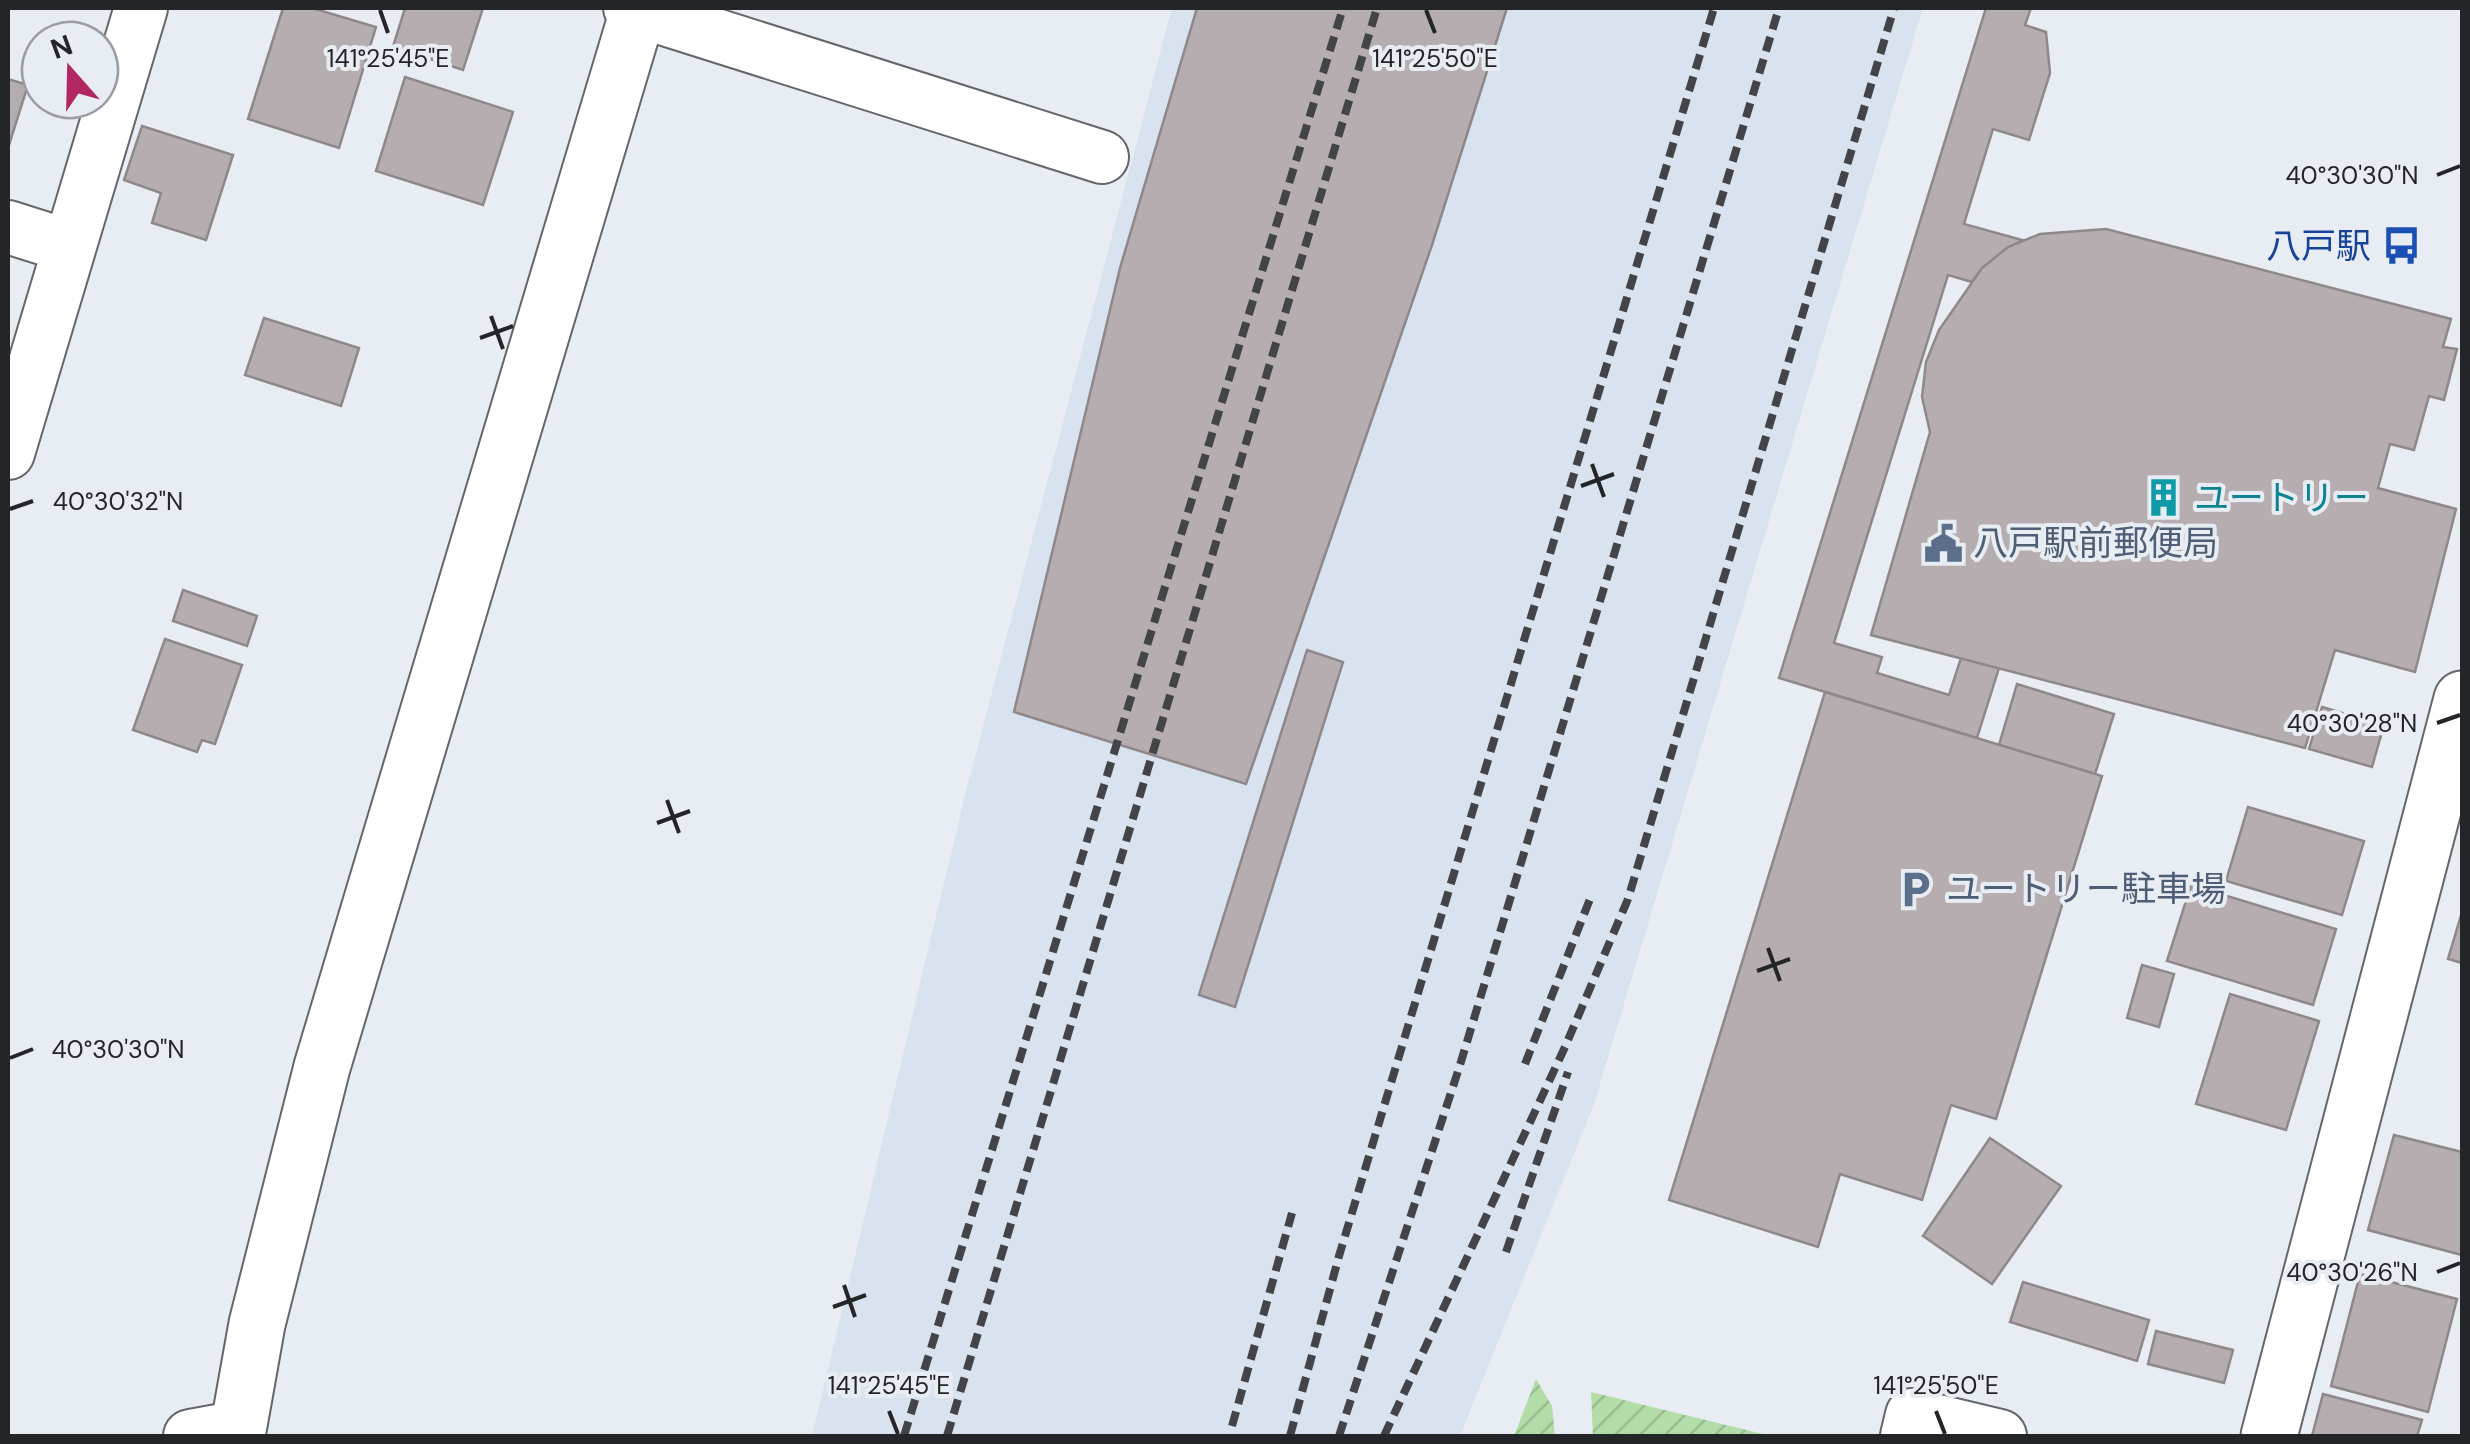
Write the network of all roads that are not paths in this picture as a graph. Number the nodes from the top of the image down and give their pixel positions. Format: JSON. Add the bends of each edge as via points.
{"nodes":[{"id":1,"x":141,"y":8,"type":"edge"},
{"id":2,"x":636,"y":8,"type":"edge"},
{"id":3,"x":1102,"y":157,"type":"dead end"},
{"id":4,"x":8,"y":227,"type":"edge"},
{"id":5,"x":68,"y":246,"type":"junction"},
{"id":6,"x":8,"y":453,"type":"edge"},
{"id":7,"x":2462,"y":699,"type":"edge"},
{"id":8,"x":222,"y":1434,"type":"edge"},
{"id":9,"x":1907,"y":1436,"type":"edge"},
{"id":10,"x":2000,"y":1436,"type":"edge"},
{"id":11,"x":2269,"y":1436,"type":"edge"}],
"edges":[{"from":1,"to":5,"type":"street"},
{"from":2,"to":3,"type":"street"},
{"from":2,"to":8,"type":"street","via":[[322,1067]]},
{"from":4,"to":5,"type":"street"},
{"from":5,"to":6,"type":"street"},
{"from":7,"to":11,"type":"street"},
{"from":9,"to":10,"type":"street","via":[[1912,1414]]}]}
